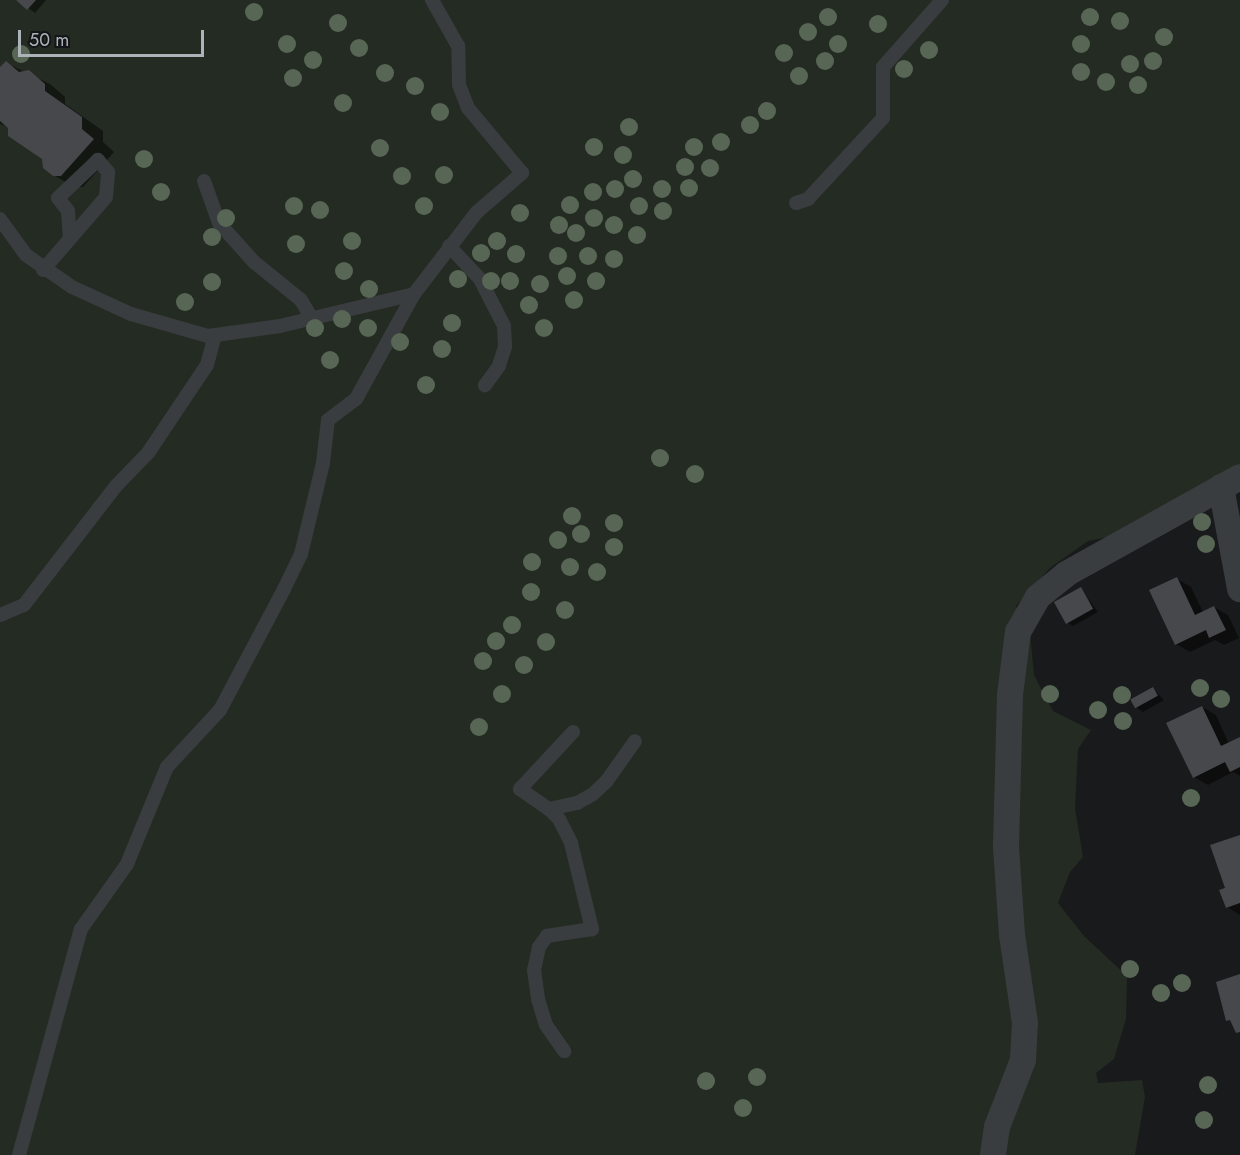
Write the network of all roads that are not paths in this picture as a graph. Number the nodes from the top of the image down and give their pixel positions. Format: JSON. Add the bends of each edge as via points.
{"nodes":[{"id":1,"x":432,"y":0,"type":"edge"},
{"id":2,"x":942,"y":0,"type":"edge"},
{"id":3,"x":204,"y":181,"type":"dead end"},
{"id":4,"x":796,"y":203,"type":"dead end"},
{"id":5,"x":0,"y":219,"type":"edge"},
{"id":6,"x":70,"y":238,"type":"junction"},
{"id":7,"x":449,"y":246,"type":"junction"},
{"id":8,"x":43,"y":270,"type":"junction"},
{"id":9,"x":414,"y":294,"type":"junction"},
{"id":10,"x":312,"y":319,"type":"junction"},
{"id":11,"x":215,"y":335,"type":"junction"},
{"id":12,"x":485,"y":385,"type":"dead end"},
{"id":13,"x":1231,"y":482,"type":"edge"},
{"id":14,"x":1240,"y":590,"type":"edge"},
{"id":15,"x":0,"y":615,"type":"edge"},
{"id":16,"x":573,"y":732,"type":"dead end"},
{"id":17,"x":635,"y":741,"type":"dead end"},
{"id":18,"x":549,"y":809,"type":"junction"},
{"id":19,"x":564,"y":1051,"type":"dead end"},
{"id":20,"x":19,"y":1155,"type":"edge"},
{"id":21,"x":993,"y":1155,"type":"edge"}],
"edges":[{"from":1,"to":7,"type":"lane","via":[[458,46],[459,86],[468,108],[522,173],[477,212]]},
{"from":2,"to":4,"type":"lane","via":[[883,67],[883,118],[808,199]]},
{"from":3,"to":10,"type":"lane","via":[[219,224],[254,262],[301,300]]},
{"from":5,"to":8,"type":"lane","via":[[16,243]]},
{"from":6,"to":6,"type":"lane","via":[[106,197],[108,172],[98,160],[58,198],[68,211]]},
{"from":6,"to":8,"type":"lane"},
{"from":7,"to":9,"type":"lane"},
{"from":7,"to":12,"type":"lane","via":[[480,279],[504,326],[505,347],[499,366]]},
{"from":8,"to":11,"type":"lane","via":[[111,307]]},
{"from":9,"to":10,"type":"lane"},
{"from":9,"to":20,"type":"lane","via":[[356,399],[328,420],[323,463],[301,554],[284,589],[220,710],[167,767],[127,864],[81,929]]},
{"from":10,"to":11,"type":"lane"},
{"from":11,"to":15,"type":"lane","via":[[207,364],[148,453],[116,486],[24,605]]},
{"from":13,"to":14,"type":"street"},
{"from":13,"to":21,"type":"street","via":[[1066,574],[1038,597],[1018,632],[1010,695],[1006,847],[1012,935],[1025,1023],[1023,1060],[1000,1118]]},
{"from":16,"to":18,"type":"lane","via":[[520,789]]},
{"from":17,"to":18,"type":"lane","via":[[593,794],[577,803]]},
{"from":18,"to":19,"type":"lane","via":[[560,819],[571,843],[592,929],[548,936],[539,947],[534,970],[538,999],[546,1025]]}]}
